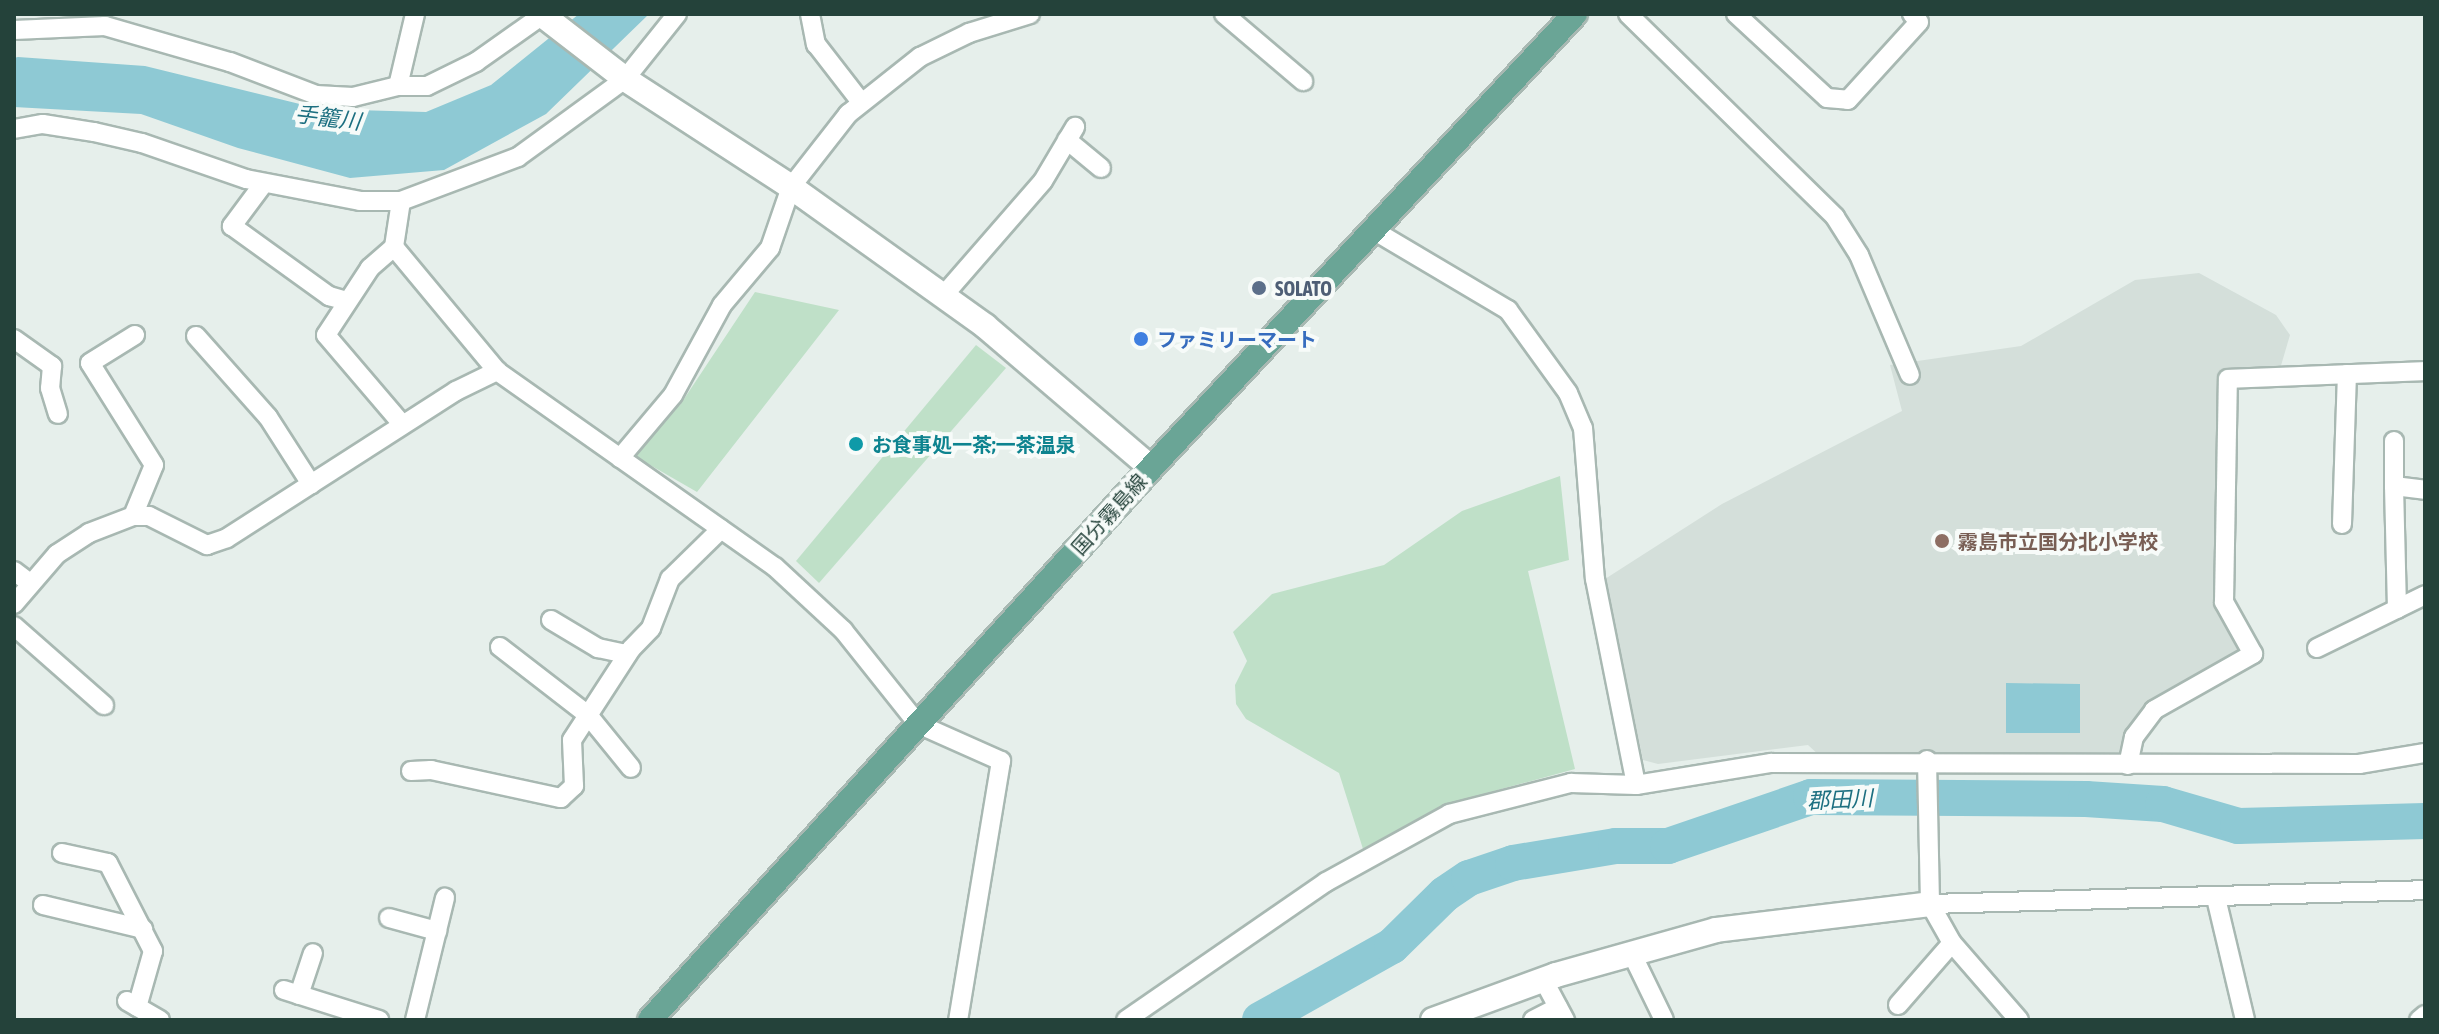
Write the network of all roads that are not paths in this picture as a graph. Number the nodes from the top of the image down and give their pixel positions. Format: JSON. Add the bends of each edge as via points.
{"nodes":[{"id":1,"x":415,"y":14,"type":"edge"},
{"id":2,"x":677,"y":14,"type":"edge"},
{"id":3,"x":810,"y":14,"type":"edge"},
{"id":4,"x":1030,"y":14,"type":"edge"},
{"id":5,"x":1224,"y":14,"type":"edge"},
{"id":6,"x":1575,"y":14,"type":"edge"},
{"id":7,"x":1628,"y":14,"type":"edge"},
{"id":8,"x":1736,"y":14,"type":"edge"},
{"id":9,"x":1912,"y":14,"type":"edge"},
{"id":10,"x":543,"y":15,"type":"edge"},
{"id":11,"x":14,"y":30,"type":"edge"},
{"id":12,"x":625,"y":79,"type":"junction"},
{"id":13,"x":1303,"y":81,"type":"dead end"},
{"id":14,"x":398,"y":86,"type":"junction"},
{"id":15,"x":861,"y":102,"type":"junction"},
{"id":16,"x":14,"y":129,"type":"edge"},
{"id":17,"x":1101,"y":168,"type":"dead end"},
{"id":18,"x":264,"y":183,"type":"junction"},
{"id":19,"x":791,"y":187,"type":"junction"},
{"id":20,"x":401,"y":201,"type":"junction"},
{"id":21,"x":1375,"y":231,"type":"junction"},
{"id":22,"x":394,"y":247,"type":"junction"},
{"id":23,"x":943,"y":296,"type":"junction"},
{"id":24,"x":346,"y":301,"type":"junction"},
{"id":25,"x":135,"y":335,"type":"dead end"},
{"id":26,"x":196,"y":336,"type":"dead end"},
{"id":27,"x":14,"y":339,"type":"edge"},
{"id":28,"x":497,"y":371,"type":"junction"},
{"id":29,"x":2425,"y":371,"type":"edge"},
{"id":30,"x":2347,"y":374,"type":"junction"},
{"id":31,"x":1910,"y":375,"type":"dead end"},
{"id":32,"x":58,"y":414,"type":"dead end"},
{"id":33,"x":403,"y":425,"type":"junction"},
{"id":34,"x":2394,"y":441,"type":"dead end"},
{"id":35,"x":620,"y":458,"type":"junction"},
{"id":36,"x":1151,"y":468,"type":"junction"},
{"id":37,"x":311,"y":484,"type":"junction"},
{"id":38,"x":2394,"y":486,"type":"junction"},
{"id":39,"x":2425,"y":490,"type":"edge"},
{"id":40,"x":133,"y":516,"type":"junction"},
{"id":41,"x":2342,"y":524,"type":"dead end"},
{"id":42,"x":721,"y":529,"type":"junction"},
{"id":43,"x":14,"y":571,"type":"edge"},
{"id":44,"x":31,"y":584,"type":"junction"},
{"id":45,"x":2425,"y":595,"type":"edge"},
{"id":46,"x":14,"y":604,"type":"edge"},
{"id":47,"x":2397,"y":609,"type":"junction"},
{"id":48,"x":551,"y":620,"type":"dead end"},
{"id":49,"x":14,"y":626,"type":"edge"},
{"id":50,"x":500,"y":647,"type":"dead end"},
{"id":51,"x":2317,"y":648,"type":"dead end"},
{"id":52,"x":627,"y":654,"type":"junction"},
{"id":53,"x":104,"y":705,"type":"dead end"},
{"id":54,"x":588,"y":715,"type":"junction"},
{"id":55,"x":918,"y":724,"type":"junction"},
{"id":56,"x":2425,"y":753,"type":"edge"},
{"id":57,"x":1927,"y":765,"type":"junction"},
{"id":58,"x":2128,"y":765,"type":"junction"},
{"id":59,"x":631,"y":768,"type":"dead end"},
{"id":60,"x":411,"y":771,"type":"dead end"},
{"id":61,"x":1636,"y":785,"type":"junction"},
{"id":62,"x":62,"y":853,"type":"dead end"},
{"id":63,"x":2425,"y":890,"type":"edge"},
{"id":64,"x":445,"y":898,"type":"dead end"},
{"id":65,"x":2216,"y":898,"type":"junction"},
{"id":66,"x":1930,"y":899,"type":"junction"},
{"id":67,"x":43,"y":905,"type":"dead end"},
{"id":68,"x":389,"y":918,"type":"dead end"},
{"id":69,"x":143,"y":929,"type":"junction"},
{"id":70,"x":437,"y":931,"type":"junction"},
{"id":71,"x":1952,"y":943,"type":"junction"},
{"id":72,"x":313,"y":953,"type":"dead end"},
{"id":73,"x":1632,"y":954,"type":"junction"},
{"id":74,"x":1543,"y":979,"type":"junction"},
{"id":75,"x":1898,"y":1005,"type":"dead end"},
{"id":76,"x":1561,"y":1014,"type":"edge"},
{"id":77,"x":2425,"y":1015,"type":"edge"},
{"id":78,"x":159,"y":1020,"type":"edge"},
{"id":79,"x":379,"y":1020,"type":"edge"},
{"id":80,"x":415,"y":1020,"type":"edge"},
{"id":81,"x":650,"y":1020,"type":"edge"},
{"id":82,"x":958,"y":1020,"type":"edge"},
{"id":83,"x":1126,"y":1020,"type":"edge"},
{"id":84,"x":1433,"y":1020,"type":"edge"},
{"id":85,"x":1533,"y":1020,"type":"edge"},
{"id":86,"x":1664,"y":1020,"type":"edge"},
{"id":87,"x":2019,"y":1020,"type":"edge"},
{"id":88,"x":2245,"y":1020,"type":"edge"},
{"id":89,"x":2419,"y":1020,"type":"edge"}],
"edges":[{"from":1,"to":14,"type":"street"},
{"from":2,"to":12,"type":"street"},
{"from":3,"to":15,"type":"street","via":[[816,44]]},
{"from":4,"to":15,"type":"street","via":[[969,33],[920,57]]},
{"from":5,"to":13,"type":"street"},
{"from":6,"to":21,"type":"main road","name":"国分霧島線"},
{"from":7,"to":31,"type":"street","via":[[1835,217],[1859,255]]},
{"from":8,"to":9,"type":"street","via":[[1827,98],[1848,100],[1919,22]]},
{"from":10,"to":12,"type":"street"},
{"from":10,"to":14,"type":"street","via":[[464,68],[427,86]]},
{"from":11,"to":14,"type":"street","via":[[105,26],[230,62],[316,95],[353,97]]},
{"from":12,"to":19,"type":"street"},
{"from":12,"to":20,"type":"street","via":[[518,157]]},
{"from":15,"to":19,"type":"street"},
{"from":16,"to":18,"type":"street","via":[[43,124],[142,143]]},
{"from":17,"to":23,"type":"street","via":[[1071,134],[1043,181]]},
{"from":18,"to":20,"type":"street","via":[[360,201]]},
{"from":18,"to":24,"type":"street","via":[[232,226],[329,296]]},
{"from":19,"to":23,"type":"street"},
{"from":19,"to":35,"type":"street","via":[[770,248],[722,305],[673,395]]},
{"from":20,"to":22,"type":"street"},
{"from":21,"to":36,"type":"main road","name":"国分霧島線"},
{"from":21,"to":61,"type":"street","via":[[1508,310],[1568,393],[1583,428],[1595,579]]},
{"from":22,"to":24,"type":"street"},
{"from":22,"to":28,"type":"street"},
{"from":23,"to":36,"type":"street"},
{"from":24,"to":33,"type":"street","via":[[326,335]]},
{"from":25,"to":40,"type":"street","via":[[90,363],[154,465]]},
{"from":26,"to":37,"type":"street","via":[[268,417]]},
{"from":27,"to":32,"type":"street","via":[[52,366],[50,388]]},
{"from":28,"to":33,"type":"street"},
{"from":28,"to":35,"type":"street"},
{"from":29,"to":30,"type":"street"},
{"from":30,"to":41,"type":"street"},
{"from":30,"to":58,"type":"street","via":[[2228,379],[2224,602],[2253,654],[2154,710],[2134,737]]},
{"from":33,"to":37,"type":"street"},
{"from":34,"to":38,"type":"street"},
{"from":35,"to":42,"type":"street"},
{"from":36,"to":55,"type":"main road","name":"国分霧島線"},
{"from":37,"to":40,"type":"street","via":[[227,538],[207,545],[149,516]]},
{"from":38,"to":39,"type":"street"},
{"from":38,"to":47,"type":"street"},
{"from":40,"to":44,"type":"street","via":[[79,540]]},
{"from":42,"to":52,"type":"street","via":[[670,579],[651,628]]},
{"from":42,"to":55,"type":"street","via":[[775,567],[843,630]]},
{"from":43,"to":44,"type":"street"},
{"from":44,"to":46,"type":"street"},
{"from":45,"to":47,"type":"street"},
{"from":47,"to":51,"type":"street"},
{"from":48,"to":52,"type":"street","via":[[598,648]]},
{"from":49,"to":53,"type":"street"},
{"from":50,"to":54,"type":"street"},
{"from":52,"to":54,"type":"street"},
{"from":54,"to":59,"type":"street"},
{"from":54,"to":60,"type":"street","via":[[572,740],[574,786],[561,798],[431,770]]},
{"from":55,"to":81,"type":"main road","name":"国分霧島線"},
{"from":55,"to":82,"type":"street","via":[[1001,761]]},
{"from":56,"to":58,"type":"street","via":[[2359,764]]},
{"from":57,"to":58,"type":"street"},
{"from":57,"to":61,"type":"street","via":[[1771,763]]},
{"from":57,"to":66,"type":"street"},
{"from":61,"to":83,"type":"street","via":[[1571,783],[1449,814],[1326,882]]},
{"from":62,"to":69,"type":"street","via":[[108,863]]},
{"from":63,"to":65,"type":"street"},
{"from":64,"to":70,"type":"street"},
{"from":65,"to":66,"type":"street"},
{"from":65,"to":88,"type":"street"},
{"from":66,"to":71,"type":"street"},
{"from":66,"to":73,"type":"street","via":[[1716,930]]},
{"from":67,"to":69,"type":"street"},
{"from":68,"to":70,"type":"street"},
{"from":69,"to":78,"type":"street","via":[[153,951],[132,1004]]},
{"from":70,"to":80,"type":"street"},
{"from":71,"to":75,"type":"street"},
{"from":71,"to":87,"type":"street"},
{"from":72,"to":79,"type":"street","via":[[292,992]]},
{"from":73,"to":74,"type":"street"},
{"from":73,"to":86,"type":"street"},
{"from":74,"to":76,"type":"street"},
{"from":74,"to":84,"type":"street"},
{"from":76,"to":85,"type":"street"},
{"from":77,"to":89,"type":"street"}]}
